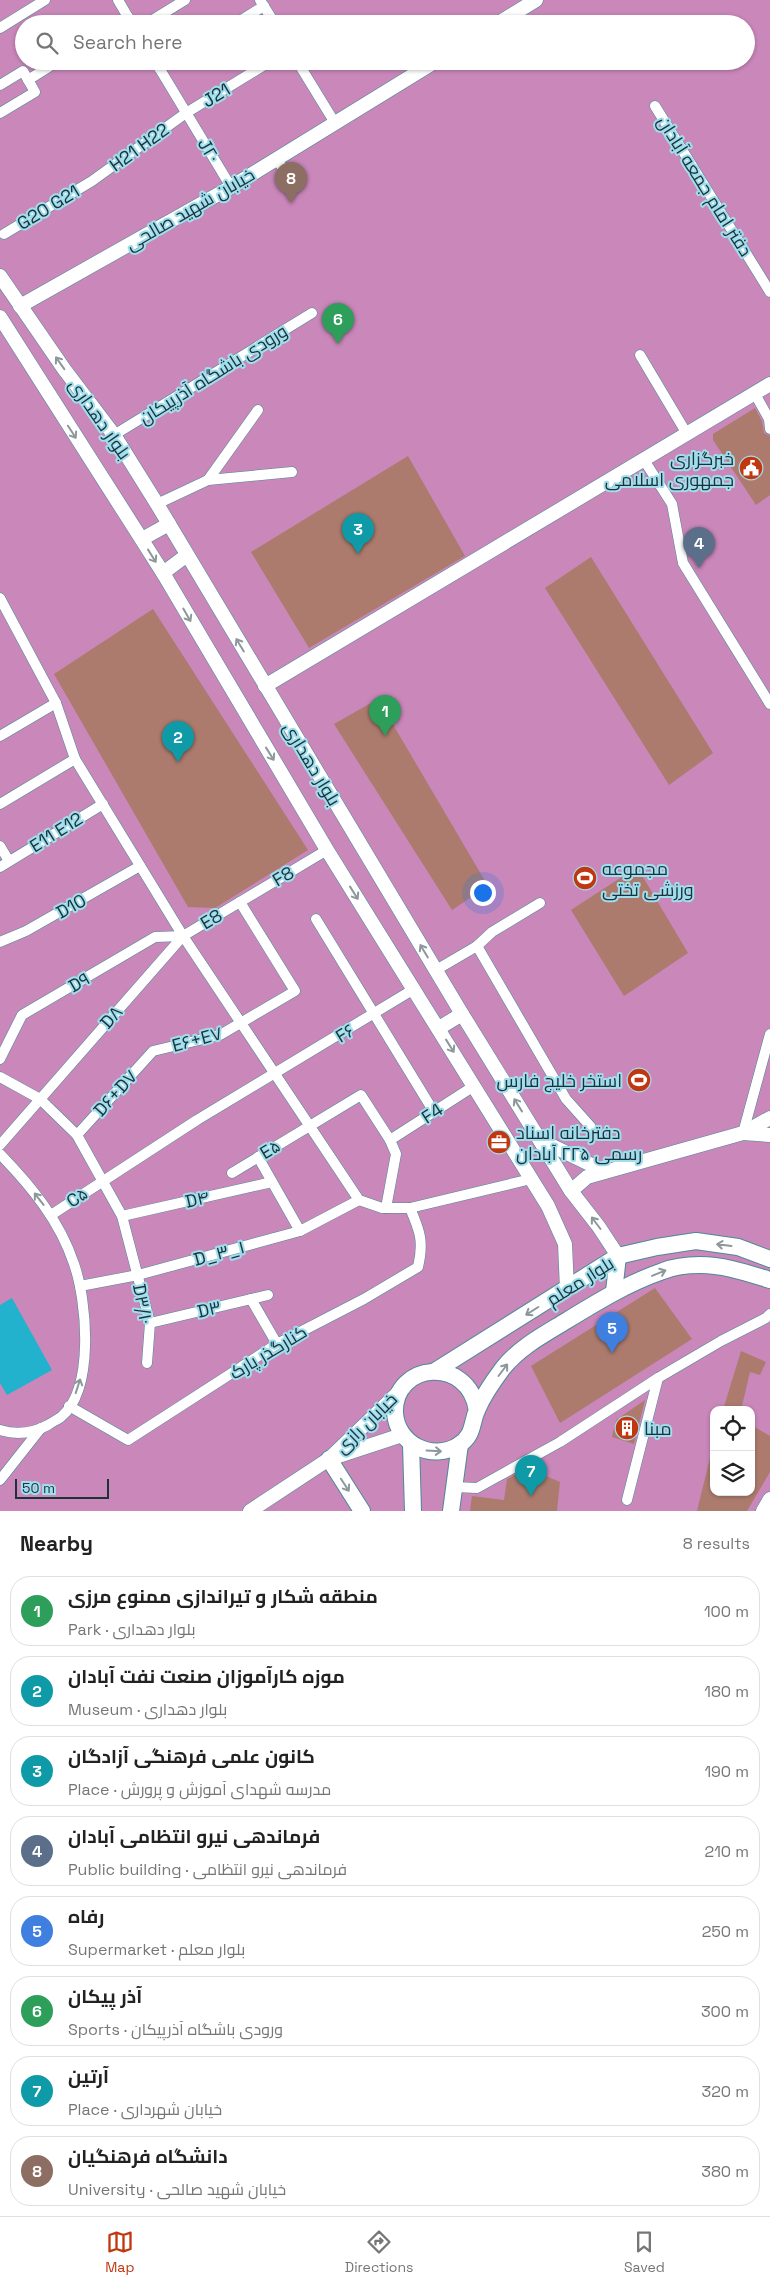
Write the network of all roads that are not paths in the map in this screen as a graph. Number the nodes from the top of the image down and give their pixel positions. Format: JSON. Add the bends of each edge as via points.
{"nodes":[{"id":1,"x":45,"y":0,"type":"edge"},
{"id":2,"x":118,"y":0,"type":"edge"},
{"id":3,"x":185,"y":0,"type":"edge"},
{"id":4,"x":536,"y":0,"type":"edge"},
{"id":5,"x":262,"y":3,"type":"edge"},
{"id":6,"x":21,"y":15,"type":"edge"},
{"id":7,"x":127,"y":15,"type":"edge"},
{"id":8,"x":161,"y":15,"type":"edge"},
{"id":9,"x":247,"y":15,"type":"edge"},
{"id":10,"x":269,"y":15,"type":"edge"},
{"id":11,"x":512,"y":15,"type":"edge"},
{"id":12,"x":15,"y":18,"type":"edge"},
{"id":13,"x":1,"y":27,"type":"edge"},
{"id":14,"x":37,"y":70,"type":"edge"},
{"id":15,"x":160,"y":70,"type":"edge"},
{"id":16,"x":256,"y":70,"type":"edge"},
{"id":17,"x":303,"y":70,"type":"edge"},
{"id":18,"x":421,"y":70,"type":"edge"},
{"id":19,"x":26,"y":75,"type":"junction"},
{"id":20,"x":0,"y":85,"type":"edge"},
{"id":21,"x":655,"y":106,"type":"dead end"},
{"id":22,"x":186,"y":113,"type":"junction"},
{"id":23,"x":0,"y":114,"type":"edge"},
{"id":24,"x":335,"y":123,"type":"junction"},
{"id":25,"x":276,"y":159,"type":"junction"},
{"id":26,"x":92,"y":181,"type":"joint"},
{"id":27,"x":231,"y":187,"type":"junction"},
{"id":28,"x":298,"y":187,"type":"dead end"},
{"id":29,"x":4,"y":234,"type":"dead end"},
{"id":30,"x":0,"y":276,"type":"edge"},
{"id":31,"x":770,"y":292,"type":"edge"},
{"id":32,"x":20,"y":306,"type":"junction"},
{"id":33,"x":312,"y":313,"type":"dead end"},
{"id":34,"x":0,"y":316,"type":"edge"},
{"id":35,"x":640,"y":355,"type":"dead end"},
{"id":36,"x":770,"y":384,"type":"edge"},
{"id":37,"x":754,"y":394,"type":"junction"},
{"id":38,"x":258,"y":410,"type":"dead end"},
{"id":39,"x":770,"y":429,"type":"edge"},
{"id":40,"x":687,"y":434,"type":"junction"},
{"id":41,"x":114,"y":435,"type":"junction"},
{"id":42,"x":644,"y":460,"type":"junction"},
{"id":43,"x":292,"y":472,"type":"dead end"},
{"id":44,"x":208,"y":480,"type":"junction"},
{"id":45,"x":157,"y":504,"type":"junction"},
{"id":46,"x":169,"y":524,"type":"junction"},
{"id":47,"x":142,"y":540,"type":"junction"},
{"id":48,"x":187,"y":555,"type":"junction"},
{"id":49,"x":163,"y":572,"type":"junction"},
{"id":50,"x":0,"y":598,"type":"edge"},
{"id":51,"x":3,"y":609,"type":"edge"},
{"id":52,"x":265,"y":686,"type":"junction"},
{"id":53,"x":56,"y":703,"type":"junction"},
{"id":54,"x":770,"y":704,"type":"edge"},
{"id":55,"x":0,"y":736,"type":"edge"},
{"id":56,"x":75,"y":759,"type":"junction"},
{"id":57,"x":0,"y":804,"type":"edge"},
{"id":58,"x":103,"y":804,"type":"junction"},
{"id":59,"x":0,"y":846,"type":"edge"},
{"id":60,"x":327,"y":850,"type":"junction"},
{"id":61,"x":4,"y":864,"type":"edge"},
{"id":62,"x":140,"y":866,"type":"junction"},
{"id":63,"x":240,"y":902,"type":"junction"},
{"id":64,"x":540,"y":903,"type":"dead end"},
{"id":65,"x":316,"y":919,"type":"dead end"},
{"id":66,"x":183,"y":936,"type":"junction"},
{"id":67,"x":0,"y":942,"type":"edge"},
{"id":68,"x":477,"y":946,"type":"junction"},
{"id":69,"x":436,"y":970,"type":"junction"},
{"id":70,"x":414,"y":989,"type":"junction"},
{"id":71,"x":462,"y":1014,"type":"junction"},
{"id":72,"x":374,"y":1015,"type":"junction"},
{"id":73,"x":241,"y":1024,"type":"junction"},
{"id":74,"x":439,"y":1028,"type":"junction"},
{"id":75,"x":770,"y":1034,"type":"edge"},
{"id":76,"x":153,"y":1051,"type":"joint"},
{"id":77,"x":0,"y":1059,"type":"edge"},
{"id":78,"x":274,"y":1074,"type":"junction"},
{"id":79,"x":0,"y":1077,"type":"edge"},
{"id":80,"x":474,"y":1086,"type":"junction"},
{"id":81,"x":40,"y":1099,"type":"junction"},
{"id":82,"x":434,"y":1112,"type":"junction"},
{"id":83,"x":770,"y":1118,"type":"edge"},
{"id":84,"x":308,"y":1126,"type":"junction"},
{"id":85,"x":591,"y":1127,"type":"dead end"},
{"id":86,"x":743,"y":1133,"type":"junction"},
{"id":87,"x":77,"y":1135,"type":"junction"},
{"id":88,"x":770,"y":1135,"type":"edge"},
{"id":89,"x":539,"y":1139,"type":"junction"},
{"id":90,"x":390,"y":1140,"type":"junction"},
{"id":91,"x":0,"y":1145,"type":"edge"},
{"id":92,"x":0,"y":1154,"type":"edge"},
{"id":93,"x":258,"y":1157,"type":"junction"},
{"id":94,"x":604,"y":1171,"type":"junction"},
{"id":95,"x":232,"y":1172,"type":"dead end"},
{"id":96,"x":531,"y":1178,"type":"junction"},
{"id":97,"x":103,"y":1180,"type":"junction"},
{"id":98,"x":272,"y":1182,"type":"junction"},
{"id":99,"x":571,"y":1191,"type":"junction"},
{"id":100,"x":359,"y":1200,"type":"junction"},
{"id":101,"x":386,"y":1208,"type":"junction"},
{"id":102,"x":410,"y":1208,"type":"junction"},
{"id":103,"x":51,"y":1215,"type":"junction"},
{"id":104,"x":122,"y":1216,"type":"junction"},
{"id":105,"x":300,"y":1231,"type":"junction"},
{"id":106,"x":618,"y":1256,"type":"junction"},
{"id":107,"x":770,"y":1259,"type":"edge"},
{"id":108,"x":138,"y":1275,"type":"junction"},
{"id":109,"x":770,"y":1280,"type":"edge"},
{"id":110,"x":80,"y":1286,"type":"junction"},
{"id":111,"x":567,"y":1289,"type":"junction"},
{"id":112,"x":614,"y":1292,"type":"junction"},
{"id":113,"x":268,"y":1295,"type":"dead end"},
{"id":114,"x":251,"y":1299,"type":"junction"},
{"id":115,"x":770,"y":1314,"type":"edge"},
{"id":116,"x":150,"y":1323,"type":"junction"},
{"id":117,"x":277,"y":1344,"type":"junction"},
{"id":118,"x":146,"y":1363,"type":"dead end"},
{"id":119,"x":436,"y":1370,"type":"junction"},
{"id":120,"x":658,"y":1378,"type":"junction"},
{"id":121,"x":403,"y":1388,"type":"junction"},
{"id":122,"x":69,"y":1406,"type":"junction"},
{"id":123,"x":476,"y":1411,"type":"junction"},
{"id":124,"x":41,"y":1428,"type":"junction"},
{"id":125,"x":0,"y":1430,"type":"edge"},
{"id":126,"x":407,"y":1439,"type":"junction"},
{"id":127,"x":460,"y":1444,"type":"junction"},
{"id":128,"x":329,"y":1459,"type":"junction"},
{"id":129,"x":0,"y":1480,"type":"edge"},
{"id":130,"x":455,"y":1487,"type":"junction"},
{"id":131,"x":770,"y":1499,"type":"edge"},
{"id":132,"x":627,"y":1500,"type":"dead end"},
{"id":133,"x":250,"y":1511,"type":"edge"},
{"id":134,"x":362,"y":1511,"type":"edge"},
{"id":135,"x":413,"y":1511,"type":"edge"},
{"id":136,"x":451,"y":1511,"type":"edge"},
{"id":137,"x":764,"y":1511,"type":"edge"}],
"edges":[{"from":1,"to":6,"type":"street"},
{"from":2,"to":7,"type":"street"},
{"from":3,"to":8,"type":"street"},
{"from":4,"to":11,"type":"main road"},
{"from":5,"to":9,"type":"street"},
{"from":5,"to":10,"type":"street"},
{"from":12,"to":13,"type":"street"},
{"from":14,"to":19,"type":"street"},
{"from":15,"to":22,"type":"street","name":"J۲۰"},
{"from":16,"to":22,"type":"street","name":"J21"},
{"from":17,"to":24,"type":"street"},
{"from":18,"to":24,"type":"main road","name":"خیابان شهید صالحی"},
{"from":19,"to":20,"type":"street"},
{"from":19,"to":23,"type":"street","via":[[35,92]]},
{"from":21,"to":31,"type":"street","name":"دفتر امام جمعه آبادان"},
{"from":22,"to":26,"type":"street","name":"H21 H22"},
{"from":22,"to":27,"type":"street","name":"J۲۰"},
{"from":24,"to":25,"type":"main road","name":"خیابان شهید صالحی"},
{"from":25,"to":27,"type":"main road","name":"خیابان شهید صالحی"},
{"from":25,"to":28,"type":"street"},
{"from":26,"to":29,"type":"street","name":"G20 G21"},
{"from":27,"to":32,"type":"main road","name":"خیابان شهید صالحی"},
{"from":30,"to":32,"type":"main road","name":"بلوار دهداری"},
{"from":41,"to":32,"type":"main road","name":"بلوار دهداری","one_way":true},
{"from":33,"to":41,"type":"street","name":"ورودی باشگاه آذرپیکان"},
{"from":34,"to":47,"type":"main road","name":"بلوار دهداری","one_way":true},
{"from":35,"to":40,"type":"street"},
{"from":36,"to":37,"type":"main road"},
{"from":37,"to":39,"type":"street","via":[[770,419]]},
{"from":37,"to":40,"type":"main road"},
{"from":38,"to":44,"type":"street"},
{"from":40,"to":42,"type":"main road"},
{"from":41,"to":45,"type":"main road","name":"بلوار دهداری"},
{"from":42,"to":52,"type":"main road"},
{"from":42,"to":54,"type":"street","via":[[672,504],[682,562]]},
{"from":43,"to":44,"type":"street"},
{"from":44,"to":45,"type":"street"},
{"from":45,"to":46,"type":"main road","name":"بلوار دهداری"},
{"from":46,"to":47,"type":"main road"},
{"from":46,"to":48,"type":"main road","name":"بلوار دهداری"},
{"from":47,"to":49,"type":"main road","name":"بلوار دهداری","one_way":true},
{"from":48,"to":49,"type":"main road"},
{"from":52,"to":48,"type":"main road","name":"بلوار دهداری","one_way":true},
{"from":49,"to":60,"type":"main road","name":"بلوار دهداری","one_way":true},
{"from":50,"to":51,"type":"street"},
{"from":51,"to":53,"type":"street"},
{"from":69,"to":52,"type":"main road","name":"بلوار دهداری","one_way":true},
{"from":53,"to":55,"type":"street"},
{"from":53,"to":56,"type":"street"},
{"from":56,"to":57,"type":"street"},
{"from":56,"to":58,"type":"street"},
{"from":58,"to":61,"type":"street","name":"E11 E12"},
{"from":58,"to":62,"type":"street"},
{"from":59,"to":61,"type":"street"},
{"from":60,"to":63,"type":"street","name":"F8"},
{"from":60,"to":70,"type":"main road","name":"بلوار دهداری","one_way":true},
{"from":62,"to":66,"type":"street"},
{"from":62,"to":67,"type":"street","name":"D10","via":[[26,931]]},
{"from":63,"to":66,"type":"street","name":"E8"},
{"from":63,"to":73,"type":"street","name":"E۶+E۷","via":[[295,991]]},
{"from":64,"to":68,"type":"street","via":[[492,932]]},
{"from":65,"to":72,"type":"street"},
{"from":66,"to":73,"type":"street"},
{"from":66,"to":77,"type":"street","name":"D۹","via":[[155,937],[22,1015]]},
{"from":66,"to":81,"type":"street","name":"D۸"},
{"from":68,"to":69,"type":"street"},
{"from":68,"to":85,"type":"street","via":[[566,1099]]},
{"from":69,"to":71,"type":"main road","name":"بلوار دهداری"},
{"from":70,"to":72,"type":"street","name":"F۶"},
{"from":70,"to":74,"type":"main road","name":"بلوار دهداری"},
{"from":71,"to":74,"type":"main road"},
{"from":89,"to":71,"type":"main road","name":"بلوار دهداری","one_way":true},
{"from":72,"to":78,"type":"street","name":"F۶"},
{"from":72,"to":82,"type":"street"},
{"from":73,"to":76,"type":"street","name":"E۶+E۷","via":[[220,1035]]},
{"from":73,"to":78,"type":"street"},
{"from":74,"to":80,"type":"main road","name":"بلوار دهداری","one_way":true},
{"from":75,"to":86,"type":"street"},
{"from":76,"to":87,"type":"street","name":"D۶+D۷"},
{"from":78,"to":84,"type":"street"},
{"from":78,"to":97,"type":"street","name":"F۶"},
{"from":79,"to":81,"type":"street","name":"D۳/۱۰"},
{"from":80,"to":82,"type":"street","name":"F4"},
{"from":80,"to":96,"type":"main road","name":"بلوار دهداری"},
{"from":81,"to":87,"type":"street","name":"D۳/۱۰"},
{"from":81,"to":91,"type":"street","name":"D۸"},
{"from":82,"to":90,"type":"street","name":"F4"},
{"from":83,"to":86,"type":"main road"},
{"from":84,"to":90,"type":"street","name":"E۵","via":[[361,1094]]},
{"from":84,"to":93,"type":"street","name":"E۵"},
{"from":84,"to":100,"type":"street"},
{"from":86,"to":88,"type":"main road"},
{"from":86,"to":94,"type":"main road"},
{"from":87,"to":97,"type":"street","name":"D۳/۱۰"},
{"from":89,"to":94,"type":"main road"},
{"from":89,"to":99,"type":"main road","name":"بلوار دهداری"},
{"from":90,"to":101,"type":"street","via":[[396,1154]]},
{"from":103,"to":92,"type":"street","one_way":true},
{"from":93,"to":95,"type":"street","name":"E۵"},
{"from":93,"to":98,"type":"street"},
{"from":94,"to":99,"type":"main road","via":[[587,1176]]},
{"from":96,"to":102,"type":"street"},
{"from":96,"to":111,"type":"main road","name":"بلوار دهداری","via":[[565,1244]]},
{"from":97,"to":103,"type":"street","name":"C۵"},
{"from":97,"to":104,"type":"street","name":"D۳/۱۰"},
{"from":98,"to":104,"type":"street","name":"D۴"},
{"from":98,"to":105,"type":"street"},
{"from":106,"to":99,"type":"main road","name":"بلوار دهداری","one_way":true},
{"from":100,"to":101,"type":"street"},
{"from":100,"to":105,"type":"street","name":"D_۳_۱"},
{"from":101,"to":102,"type":"street"},
{"from":102,"to":117,"type":"street","name":"کنارگذر پارک","via":[[420,1229],[422,1247],[418,1266],[364,1299]]},
{"from":103,"to":110,"type":"street","via":[[74,1263]]},
{"from":104,"to":108,"type":"street","name":"D۳/۱۰"},
{"from":105,"to":108,"type":"street","name":"D_۳_۱"},
{"from":107,"to":106,"type":"main road","name":"بلوار معلم","one_way":true,"via":[[738,1247],[696,1242]]},
{"from":106,"to":111,"type":"main road","name":"بلوار معلم"},
{"from":106,"to":112,"type":"main road"},
{"from":108,"to":110,"type":"street","name":"D_۳_۱"},
{"from":108,"to":116,"type":"street","name":"D۳/۱۰"},
{"from":112,"to":109,"type":"main road","name":"بلوار معلم","one_way":true,"via":[[665,1270],[699,1265],[732,1269]]},
{"from":122,"to":110,"type":"street","one_way":true,"via":[[75,1397],[86,1359]]},
{"from":111,"to":119,"type":"main road","name":"بلوار معلم","one_way":true},
{"from":123,"to":112,"type":"main road","name":"بلوار معلم","one_way":true,"via":[[504,1368],[525,1346]]},
{"from":113,"to":114,"type":"street","name":"D۳"},
{"from":114,"to":116,"type":"street","name":"D۳"},
{"from":114,"to":117,"type":"street"},
{"from":115,"to":120,"type":"street"},
{"from":116,"to":118,"type":"street","name":"D۳/۱۰"},
{"from":117,"to":122,"type":"street","name":"کنارگذر پارک","via":[[128,1440]]},
{"from":119,"to":121,"type":"main road","via":[[417,1376]]},
{"from":119,"to":123,"type":"main road","via":[[464,1382],[475,1400]]},
{"from":120,"to":130,"type":"street","via":[[560,1442],[495,1478],[476,1488]]},
{"from":120,"to":132,"type":"street"},
{"from":121,"to":126,"type":"main road","via":[[395,1411],[397,1423]]},
{"from":121,"to":128,"type":"main road","name":"خیابان رازی"},
{"from":122,"to":124,"type":"street","via":[[62,1417]]},
{"from":123,"to":127,"type":"main road","via":[[475,1423]]},
{"from":124,"to":125,"type":"street","via":[[16,1433]]},
{"from":124,"to":129,"type":"street"},
{"from":126,"to":127,"type":"main road","one_way":true,"via":[[428,1451],[450,1450]]},
{"from":126,"to":128,"type":"main road","name":"خیابان رازی"},
{"from":126,"to":135,"type":"main road"},
{"from":127,"to":130,"type":"main road"},
{"from":128,"to":133,"type":"main road","name":"خیابان رازی"},
{"from":128,"to":134,"type":"main road","one_way":true},
{"from":130,"to":136,"type":"main road"},
{"from":131,"to":137,"type":"main road"}]}
